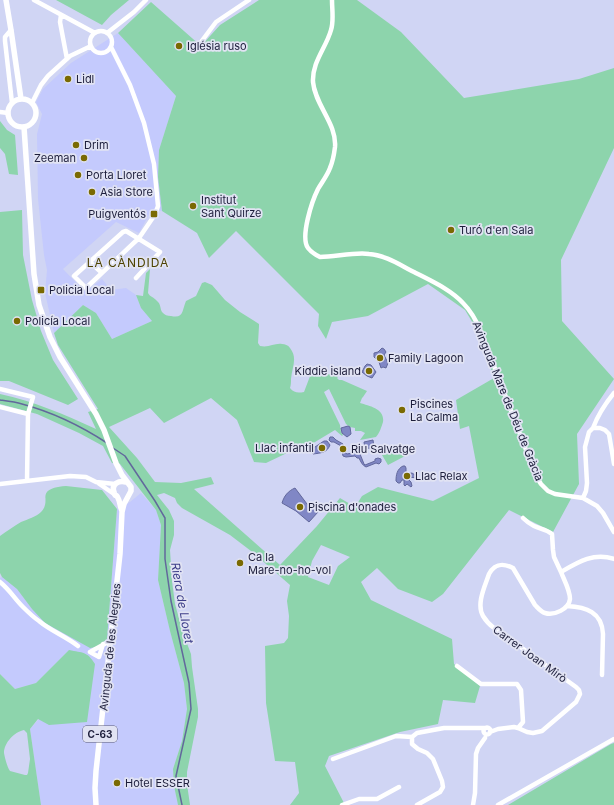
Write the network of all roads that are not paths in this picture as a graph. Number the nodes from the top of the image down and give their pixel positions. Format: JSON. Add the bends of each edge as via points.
{"nodes":[{"id":1,"x":6,"y":0,"type":"edge"},
{"id":2,"x":34,"y":0,"type":"edge"},
{"id":3,"x":146,"y":0,"type":"edge"},
{"id":4,"x":249,"y":0,"type":"edge"},
{"id":5,"x":332,"y":0,"type":"edge"},
{"id":6,"x":62,"y":14,"type":"junction"},
{"id":7,"x":11,"y":30,"type":"junction"},
{"id":8,"x":95,"y":33,"type":"junction"},
{"id":9,"x":107,"y":33,"type":"junction"},
{"id":10,"x":201,"y":42,"type":"dead end"},
{"id":11,"x":91,"y":46,"type":"junction"},
{"id":12,"x":111,"y":47,"type":"junction"},
{"id":13,"x":67,"y":59,"type":"junction"},
{"id":14,"x":21,"y":99,"type":"junction"},
{"id":15,"x":12,"y":103,"type":"junction"},
{"id":16,"x":32,"y":103,"type":"junction"},
{"id":17,"x":0,"y":112,"type":"edge"},
{"id":18,"x":8,"y":113,"type":"junction"},
{"id":19,"x":24,"y":127,"type":"junction"},
{"id":20,"x":139,"y":238,"type":"junction"},
{"id":21,"x":90,"y":262,"type":"junction"},
{"id":22,"x":102,"y":274,"type":"junction"},
{"id":23,"x":136,"y":278,"type":"dead end"},
{"id":24,"x":0,"y":389,"type":"edge"},
{"id":25,"x":614,"y":393,"type":"edge"},
{"id":26,"x":0,"y":407,"type":"edge"},
{"id":27,"x":28,"y":413,"type":"junction"},
{"id":28,"x":593,"y":428,"type":"junction"},
{"id":29,"x":116,"y":463,"type":"junction"},
{"id":30,"x":614,"y":464,"type":"edge"},
{"id":31,"x":27,"y":481,"type":"junction"},
{"id":32,"x":96,"y":482,"type":"junction"},
{"id":33,"x":126,"y":482,"type":"junction"},
{"id":34,"x":116,"y":483,"type":"junction"},
{"id":35,"x":0,"y":484,"type":"edge"},
{"id":36,"x":116,"y":496,"type":"junction"},
{"id":37,"x":127,"y":497,"type":"junction"},
{"id":38,"x":583,"y":498,"type":"junction"},
{"id":39,"x":122,"y":512,"type":"junction"},
{"id":40,"x":522,"y":518,"type":"dead end"},
{"id":41,"x":612,"y":524,"type":"edge"},
{"id":42,"x":614,"y":532,"type":"edge"},
{"id":43,"x":614,"y":559,"type":"edge"},
{"id":44,"x":561,"y":572,"type":"junction"},
{"id":45,"x":0,"y":582,"type":"edge"},
{"id":46,"x":567,"y":606,"type":"junction"},
{"id":47,"x":110,"y":641,"type":"junction"},
{"id":48,"x":103,"y":644,"type":"junction"},
{"id":49,"x":78,"y":646,"type":"dead end"},
{"id":50,"x":457,"y":666,"type":"dead end"},
{"id":51,"x":602,"y":675,"type":"dead end"},
{"id":52,"x":518,"y":728,"type":"junction"},
{"id":53,"x":486,"y":732,"type":"junction"},
{"id":54,"x":412,"y":737,"type":"junction"},
{"id":55,"x":614,"y":739,"type":"edge"},
{"id":56,"x":333,"y":759,"type":"dead end"},
{"id":57,"x":399,"y":787,"type":"dead end"},
{"id":58,"x":96,"y":805,"type":"edge"},
{"id":59,"x":342,"y":805,"type":"edge"},
{"id":60,"x":417,"y":805,"type":"edge"},
{"id":61,"x":473,"y":805,"type":"edge"},
{"id":62,"x":498,"y":805,"type":"edge"}],
"edges":[{"from":1,"to":7,"type":"main road"},
{"from":2,"to":6,"type":"street"},
{"from":3,"to":9,"type":"street"},
{"from":4,"to":10,"type":"street","via":[[216,22]]},
{"from":5,"to":38,"type":"street","name":"Avinguda Mare de Déu de Gràcia","via":[[332,28],[318,59],[313,81],[315,92],[333,131],[335,145],[329,170],[310,211],[305,234],[308,248],[320,257],[369,254],[381,257],[430,281],[464,304],[478,325],[536,476],[548,491]]},
{"from":6,"to":8,"type":"street"},
{"from":6,"to":13,"type":"street","via":[[60,22]]},
{"from":7,"to":14,"type":"main road"},
{"from":7,"to":15,"type":"street","via":[[5,41]]},
{"from":8,"to":9,"type":"street"},
{"from":8,"to":11,"type":"street","via":[[90,40]]},
{"from":9,"to":12,"type":"street","via":[[111,38]]},
{"from":11,"to":12,"type":"street","via":[[95,52],[102,53]]},
{"from":11,"to":13,"type":"street"},
{"from":12,"to":20,"type":"street","via":[[137,103],[154,164],[157,209]]},
{"from":13,"to":16,"type":"street","via":[[41,85]]},
{"from":14,"to":15,"type":"main road"},
{"from":14,"to":16,"type":"main road"},
{"from":15,"to":18,"type":"main road"},
{"from":16,"to":19,"type":"main road","via":[[36,111],[35,118]]},
{"from":17,"to":18,"type":"street"},
{"from":18,"to":19,"type":"main road","via":[[12,123]]},
{"from":19,"to":29,"type":"main road","via":[[34,274],[39,306],[50,337],[96,414]]},
{"from":20,"to":21,"type":"street","via":[[126,230]]},
{"from":20,"to":22,"type":"street"},
{"from":20,"to":23,"type":"street","via":[[160,252]]},
{"from":21,"to":22,"type":"street"},
{"from":21,"to":22,"type":"street","via":[[74,276],[86,288]]},
{"from":24,"to":27,"type":"street","via":[[32,399]]},
{"from":25,"to":28,"type":"street","via":[[596,419]]},
{"from":26,"to":27,"type":"street"},
{"from":27,"to":31,"type":"street"},
{"from":28,"to":30,"type":"street","via":[[606,430],[609,434]]},
{"from":28,"to":38,"type":"street","via":[[589,432],[585,446],[587,483]]},
{"from":29,"to":33,"type":"main road"},
{"from":29,"to":34,"type":"main road"},
{"from":31,"to":32,"type":"street","via":[[70,476],[86,477]]},
{"from":31,"to":35,"type":"street"},
{"from":32,"to":34,"type":"street"},
{"from":32,"to":36,"type":"street"},
{"from":33,"to":34,"type":"main road"},
{"from":33,"to":37,"type":"main road","via":[[131,488]]},
{"from":34,"to":36,"type":"main road","via":[[113,489]]},
{"from":36,"to":37,"type":"main road"},
{"from":36,"to":39,"type":"main road","number":"C-63"},
{"from":37,"to":39,"type":"main road","number":"C-63"},
{"from":38,"to":41,"type":"street","name":"Avinguda Mare de Déu de Gràcia","via":[[598,506]]},
{"from":39,"to":47,"type":"main road","name":"Avinguda de les Alegries","number":"C-63"},
{"from":40,"to":44,"type":"street","via":[[552,534],[554,557]]},
{"from":41,"to":42,"type":"street","name":"Avinguda Mare de Déu de Gràcia"},
{"from":43,"to":44,"type":"street","via":[[597,556]]},
{"from":44,"to":46,"type":"street","via":[[569,591],[570,601]]},
{"from":45,"to":49,"type":"street","via":[[40,622]]},
{"from":46,"to":51,"type":"street","via":[[588,610],[601,621]]},
{"from":46,"to":52,"type":"street","name":"Carrer Joan Mirò","via":[[550,614],[540,610],[513,568],[507,565],[495,566],[488,574],[480,604],[484,618],[494,628],[576,686],[580,694],[576,702],[542,731],[533,733]]},
{"from":47,"to":48,"type":"street"},
{"from":47,"to":58,"type":"main road","name":"Avinguda de les Alegries","number":"C-63","via":[[96,771]]},
{"from":48,"to":48,"type":"street","via":[[90,652],[99,657]]},
{"from":50,"to":52,"type":"street","via":[[481,684],[517,684],[521,690],[523,722]]},
{"from":52,"to":53,"type":"street","name":"Carrer Joan Mirò"},
{"from":53,"to":54,"type":"street","name":"Carrer Joan Mirò","via":[[478,728],[444,728],[417,733]]},
{"from":53,"to":61,"type":"street","via":[[476,754]]},
{"from":54,"to":56,"type":"street","name":"Carrer Joan Mirò","via":[[396,736]]},
{"from":54,"to":60,"type":"street","via":[[412,744],[433,759],[443,787],[440,792]]},
{"from":55,"to":62,"type":"street"},
{"from":57,"to":59,"type":"street","via":[[377,799],[359,798]]}]}
